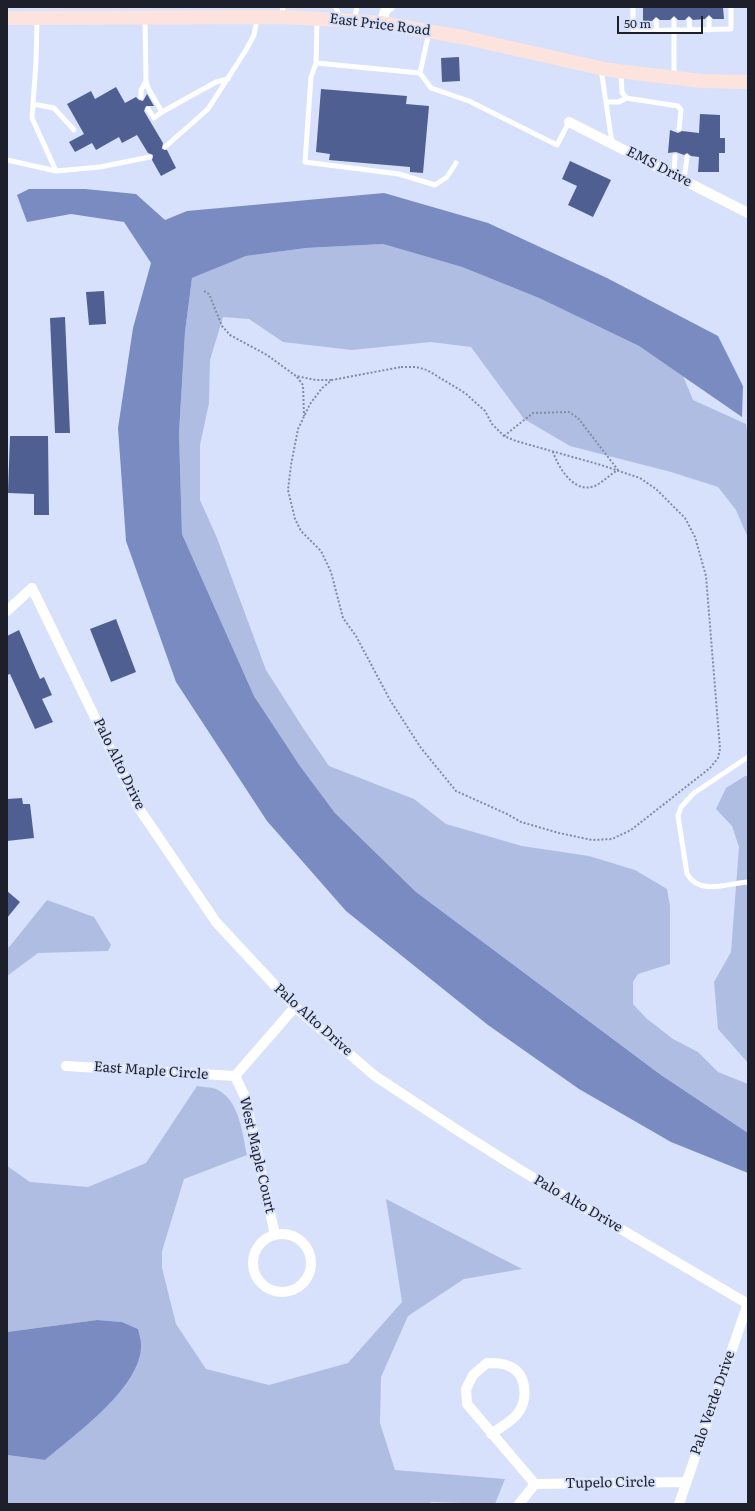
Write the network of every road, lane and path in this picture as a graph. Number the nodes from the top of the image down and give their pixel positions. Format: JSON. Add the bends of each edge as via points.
{"nodes":[{"id":1,"x":357,"y":7,"type":"edge"},
{"id":2,"x":390,"y":7,"type":"edge"},
{"id":3,"x":633,"y":7,"type":"edge"},
{"id":4,"x":731,"y":7,"type":"edge"},
{"id":5,"x":283,"y":12,"type":"edge"},
{"id":6,"x":338,"y":13,"type":"edge"},
{"id":7,"x":258,"y":17,"type":"junction"},
{"id":8,"x":7,"y":18,"type":"edge"},
{"id":9,"x":37,"y":18,"type":"junction"},
{"id":10,"x":145,"y":18,"type":"junction"},
{"id":11,"x":317,"y":18,"type":"junction"},
{"id":12,"x":709,"y":19,"type":"dead end"},
{"id":13,"x":656,"y":20,"type":"dead end"},
{"id":14,"x":674,"y":20,"type":"dead end"},
{"id":15,"x":689,"y":20,"type":"dead end"},
{"id":16,"x":354,"y":21,"type":"junction"},
{"id":17,"x":381,"y":23,"type":"junction"},
{"id":18,"x":674,"y":30,"type":"junction"},
{"id":19,"x":690,"y":30,"type":"junction"},
{"id":20,"x":709,"y":30,"type":"junction"},
{"id":21,"x":429,"y":31,"type":"junction"},
{"id":22,"x":657,"y":31,"type":"junction"},
{"id":23,"x":316,"y":63,"type":"junction"},
{"id":24,"x":601,"y":68,"type":"junction"},
{"id":25,"x":621,"y":72,"type":"junction"},
{"id":26,"x":420,"y":73,"type":"junction"},
{"id":27,"x":674,"y":78,"type":"junction"},
{"id":28,"x":228,"y":79,"type":"junction"},
{"id":29,"x":146,"y":81,"type":"junction"},
{"id":30,"x":748,"y":82,"type":"edge"},
{"id":31,"x":141,"y":97,"type":"dead end"},
{"id":32,"x":626,"y":98,"type":"junction"},
{"id":33,"x":606,"y":102,"type":"junction"},
{"id":34,"x":33,"y":104,"type":"junction"},
{"id":35,"x":148,"y":109,"type":"dead end"},
{"id":36,"x":162,"y":112,"type":"junction"},
{"id":37,"x":570,"y":122,"type":"joint"},
{"id":38,"x":679,"y":129,"type":"dead end"},
{"id":39,"x":74,"y":130,"type":"dead end"},
{"id":40,"x":612,"y":143,"type":"junction"},
{"id":41,"x":165,"y":147,"type":"dead end"},
{"id":42,"x":675,"y":156,"type":"dead end"},
{"id":43,"x":150,"y":157,"type":"dead end"},
{"id":44,"x":687,"y":157,"type":"dead end"},
{"id":45,"x":7,"y":160,"type":"edge"},
{"id":46,"x":456,"y":163,"type":"dead end"},
{"id":47,"x":56,"y":171,"type":"junction"},
{"id":48,"x":674,"y":175,"type":"junction"},
{"id":49,"x":684,"y":180,"type":"junction"},
{"id":50,"x":748,"y":214,"type":"edge"},
{"id":51,"x":204,"y":291,"type":"dead end"},
{"id":52,"x":296,"y":376,"type":"junction"},
{"id":53,"x":332,"y":380,"type":"junction"},
{"id":54,"x":304,"y":417,"type":"junction"},
{"id":55,"x":504,"y":436,"type":"junction"},
{"id":56,"x":553,"y":452,"type":"junction"},
{"id":57,"x":618,"y":470,"type":"junction"},
{"id":58,"x":7,"y":611,"type":"edge"},
{"id":59,"x":748,"y":756,"type":"edge"},
{"id":60,"x":748,"y":882,"type":"edge"},
{"id":61,"x":295,"y":1008,"type":"junction"},
{"id":62,"x":66,"y":1066,"type":"dead end"},
{"id":63,"x":235,"y":1076,"type":"junction"},
{"id":64,"x":275,"y":1235,"type":"junction"},
{"id":65,"x":748,"y":1303,"type":"edge"},
{"id":66,"x":492,"y":1434,"type":"junction"},
{"id":67,"x":686,"y":1482,"type":"junction"},
{"id":68,"x":535,"y":1484,"type":"junction"},
{"id":69,"x":520,"y":1504,"type":"edge"},
{"id":70,"x":679,"y":1504,"type":"edge"}],
"edges":[{"from":1,"to":16,"type":"lane"},
{"from":2,"to":17,"type":"street","via":[[386,9]]},
{"from":3,"to":22,"type":"lane","via":[[633,31]]},
{"from":4,"to":20,"type":"lane","via":[[731,30]]},
{"from":5,"to":7,"type":"main road","name":"East Price Road"},
{"from":5,"to":11,"type":"main road","name":"East Price Road"},
{"from":6,"to":11,"type":"main road","name":"East Price Road"},
{"from":6,"to":16,"type":"main road","name":"East Price Road"},
{"from":7,"to":10,"type":"main road","name":"East Price Road"},
{"from":7,"to":28,"type":"lane","via":[[254,35]]},
{"from":8,"to":9,"type":"main road","name":"East Price Road"},
{"from":9,"to":10,"type":"main road","name":"East Price Road"},
{"from":9,"to":34,"type":"lane"},
{"from":10,"to":29,"type":"lane"},
{"from":11,"to":23,"type":"lane"},
{"from":12,"to":20,"type":"lane"},
{"from":13,"to":22,"type":"lane"},
{"from":14,"to":18,"type":"lane"},
{"from":15,"to":19,"type":"lane"},
{"from":16,"to":17,"type":"main road","name":"East Price Road"},
{"from":17,"to":21,"type":"main road","name":"East Price Road"},
{"from":18,"to":19,"type":"lane"},
{"from":18,"to":22,"type":"lane"},
{"from":18,"to":27,"type":"lane"},
{"from":19,"to":20,"type":"lane"},
{"from":21,"to":24,"type":"main road","name":"East Price Road"},
{"from":21,"to":26,"type":"lane"},
{"from":23,"to":26,"type":"lane"},
{"from":23,"to":46,"type":"lane","via":[[311,77],[304,162],[399,174],[435,185],[447,177]]},
{"from":24,"to":25,"type":"main road","name":"East Price Road"},
{"from":24,"to":33,"type":"lane"},
{"from":25,"to":27,"type":"main road","name":"East Price Road"},
{"from":25,"to":32,"type":"lane","via":[[622,92]]},
{"from":26,"to":37,"type":"lane","via":[[431,88],[469,100],[557,145]]},
{"from":27,"to":30,"type":"main road","name":"East Price Road"},
{"from":28,"to":36,"type":"lane","via":[[216,82]]},
{"from":28,"to":41,"type":"lane","via":[[208,109]]},
{"from":29,"to":31,"type":"lane","via":[[141,90]]},
{"from":29,"to":36,"type":"lane"},
{"from":32,"to":33,"type":"lane","via":[[619,102]]},
{"from":32,"to":38,"type":"lane","via":[[678,106],[681,110]]},
{"from":33,"to":40,"type":"lane"},
{"from":34,"to":39,"type":"lane","via":[[54,108]]},
{"from":34,"to":47,"type":"lane","via":[[32,118]]},
{"from":35,"to":36,"type":"lane","via":[[154,118]]},
{"from":37,"to":40,"type":"street","name":"EMS Drive"},
{"from":40,"to":48,"type":"street","name":"EMS Drive"},
{"from":42,"to":48,"type":"lane"},
{"from":43,"to":47,"type":"lane","via":[[100,167]]},
{"from":44,"to":49,"type":"lane"},
{"from":45,"to":47,"type":"lane"},
{"from":48,"to":49,"type":"street","name":"EMS Drive"},
{"from":49,"to":50,"type":"street","name":"EMS Drive"},
{"from":51,"to":52,"type":"path","via":[[209,294],[222,326],[230,335],[267,355]]},
{"from":52,"to":53,"type":"path"},
{"from":52,"to":54,"type":"path","via":[[303,385]]},
{"from":53,"to":54,"type":"path","via":[[322,388]]},
{"from":53,"to":55,"type":"path","via":[[401,367],[427,370],[465,393],[485,411],[492,424]]},
{"from":54,"to":57,"type":"path","via":[[297,436],[288,490],[294,520],[321,551],[331,572],[343,618],[356,636],[409,732],[456,791],[521,822],[592,840],[612,839],[639,825],[710,768],[718,758],[720,750],[706,576],[695,537],[684,518],[656,489],[640,478]]},
{"from":55,"to":56,"type":"path"},
{"from":55,"to":57,"type":"path","via":[[533,413],[569,412],[578,418]]},
{"from":56,"to":57,"type":"path"},
{"from":56,"to":57,"type":"path","via":[[567,478],[574,484],[595,486]]},
{"from":58,"to":61,"type":"street","name":"Palo Alto Drive","via":[[32,588],[140,810],[216,922]]},
{"from":59,"to":60,"type":"lane","via":[[694,794],[681,807],[678,816],[687,874],[691,880],[711,887]]},
{"from":61,"to":63,"type":"street"},
{"from":61,"to":65,"type":"street","name":"Palo Alto Drive","via":[[375,1076],[457,1130],[517,1168]]},
{"from":62,"to":63,"type":"street","name":"East Maple Circle"},
{"from":63,"to":64,"type":"street","name":"West Maple Court","via":[[245,1097]]},
{"from":64,"to":64,"type":"street","via":[[258,1246],[254,1255],[255,1275],[269,1289],[289,1292],[297,1288],[309,1274],[310,1256],[307,1248],[293,1236]]},
{"from":65,"to":67,"type":"street","name":"Palo Verde Drive"},
{"from":66,"to":66,"type":"street","via":[[467,1404],[466,1388],[473,1375],[487,1362],[513,1368],[522,1379],[525,1391],[524,1404],[517,1414]]},
{"from":66,"to":68,"type":"street"},
{"from":67,"to":68,"type":"street","name":"Tupelo Circle"},
{"from":67,"to":70,"type":"street","name":"Palo Verde Drive"},
{"from":68,"to":69,"type":"street"}]}
